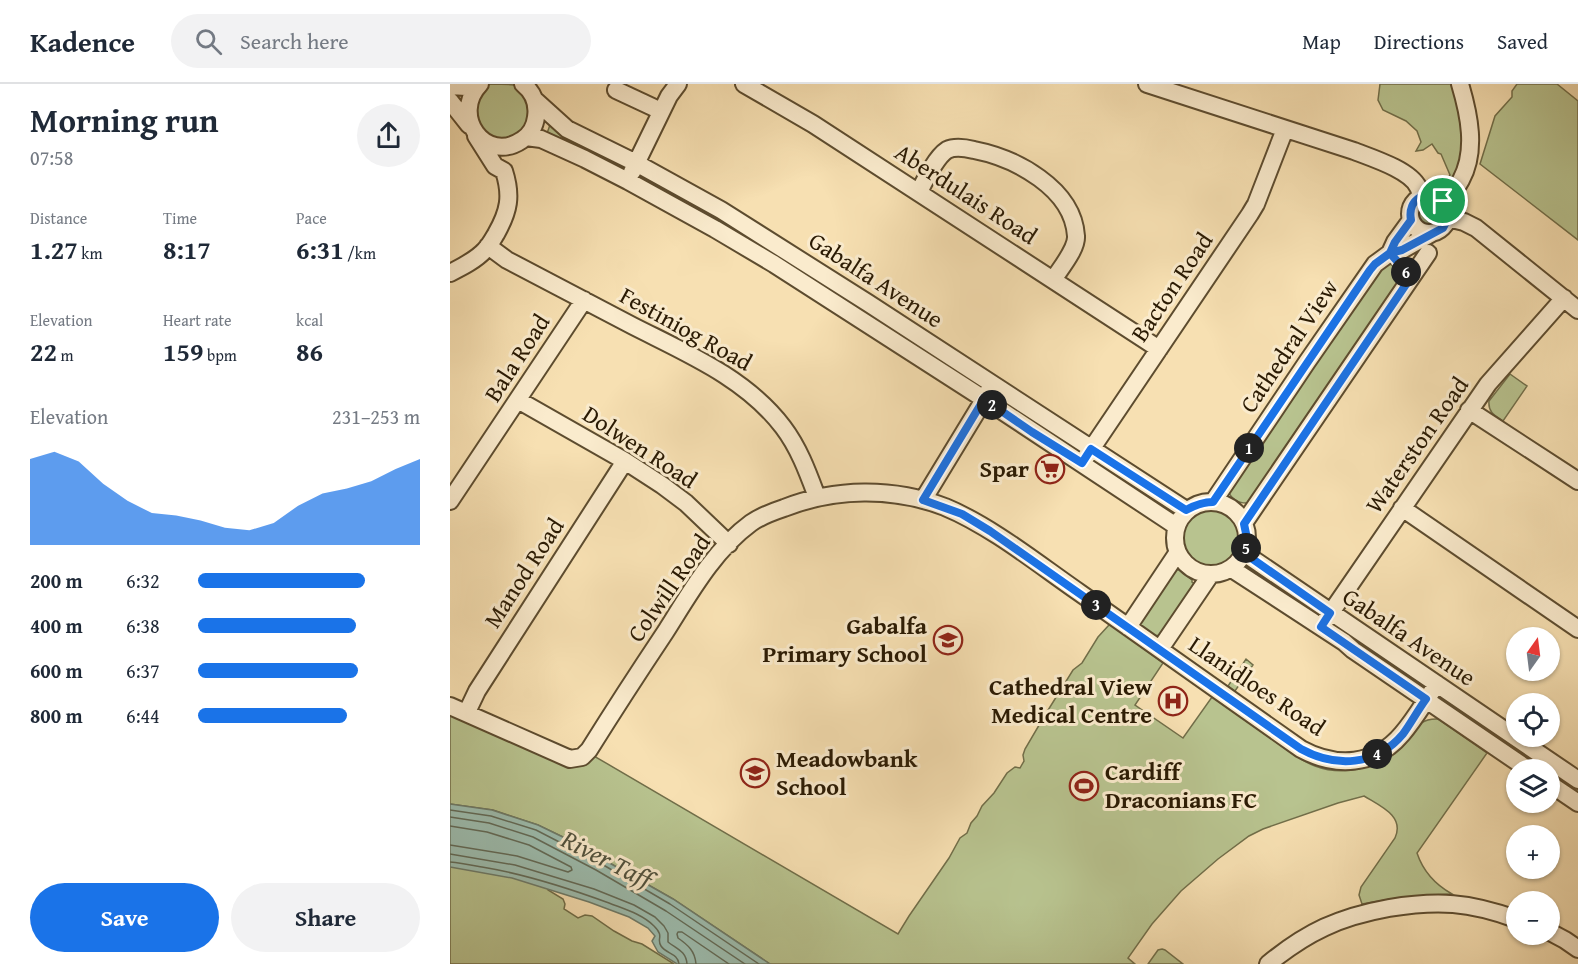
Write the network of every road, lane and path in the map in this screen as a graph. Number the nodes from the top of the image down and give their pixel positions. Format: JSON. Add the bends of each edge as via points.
{"nodes":[{"id":1,"x":479,"y":84,"type":"edge"},
{"id":2,"x":678,"y":84,"type":"edge"},
{"id":3,"x":744,"y":84,"type":"edge"},
{"id":4,"x":1147,"y":84,"type":"edge"},
{"id":5,"x":1460,"y":84,"type":"edge"},
{"id":6,"x":525,"y":85,"type":"edge"},
{"id":7,"x":450,"y":86,"type":"edge"},
{"id":8,"x":616,"y":90,"type":"dead end"},
{"id":9,"x":450,"y":100,"type":"edge"},
{"id":10,"x":536,"y":101,"type":"junction"},
{"id":11,"x":661,"y":111,"type":"junction"},
{"id":12,"x":1285,"y":129,"type":"junction"},
{"id":13,"x":473,"y":131,"type":"junction"},
{"id":14,"x":520,"y":141,"type":"junction"},
{"id":15,"x":636,"y":164,"type":"junction"},
{"id":16,"x":504,"y":171,"type":"junction"},
{"id":17,"x":627,"y":181,"type":"junction"},
{"id":18,"x":919,"y":192,"type":"junction"},
{"id":19,"x":1421,"y":197,"type":"junction"},
{"id":20,"x":1443,"y":201,"type":"junction"},
{"id":21,"x":1448,"y":218,"type":"junction"},
{"id":22,"x":1411,"y":220,"type":"junction"},
{"id":23,"x":1432,"y":233,"type":"junction"},
{"id":24,"x":488,"y":246,"type":"junction"},
{"id":25,"x":1390,"y":253,"type":"junction"},
{"id":26,"x":1428,"y":253,"type":"dead end"},
{"id":27,"x":450,"y":273,"type":"edge"},
{"id":28,"x":1411,"y":277,"type":"junction"},
{"id":29,"x":1053,"y":280,"type":"junction"},
{"id":30,"x":1564,"y":298,"type":"junction"},
{"id":31,"x":584,"y":300,"type":"junction"},
{"id":32,"x":1578,"y":310,"type":"edge"},
{"id":33,"x":1159,"y":349,"type":"junction"},
{"id":34,"x":988,"y":392,"type":"junction"},
{"id":35,"x":518,"y":400,"type":"junction"},
{"id":36,"x":1470,"y":410,"type":"junction"},
{"id":37,"x":1087,"y":456,"type":"junction"},
{"id":38,"x":625,"y":462,"type":"junction"},
{"id":39,"x":1578,"y":481,"type":"edge"},
{"id":40,"x":817,"y":497,"type":"junction"},
{"id":41,"x":923,"y":500,"type":"junction"},
{"id":42,"x":450,"y":501,"type":"edge"},
{"id":43,"x":1213,"y":502,"type":"junction"},
{"id":44,"x":1402,"y":508,"type":"junction"},
{"id":45,"x":1186,"y":510,"type":"junction"},
{"id":46,"x":1244,"y":524,"type":"junction"},
{"id":47,"x":1176,"y":526,"type":"junction"},
{"id":48,"x":729,"y":544,"type":"junction"},
{"id":49,"x":1178,"y":552,"type":"junction"},
{"id":50,"x":1244,"y":553,"type":"junction"},
{"id":51,"x":1232,"y":569,"type":"junction"},
{"id":52,"x":1211,"y":574,"type":"junction"},
{"id":53,"x":1326,"y":620,"type":"junction"},
{"id":54,"x":1128,"y":627,"type":"junction"},
{"id":55,"x":1578,"y":629,"type":"edge"},
{"id":56,"x":1160,"y":649,"type":"junction"},
{"id":57,"x":1437,"y":684,"type":"junction"},
{"id":58,"x":1426,"y":699,"type":"junction"},
{"id":59,"x":450,"y":706,"type":"edge"},
{"id":60,"x":467,"y":712,"type":"junction"},
{"id":61,"x":1513,"y":759,"type":"edge"},
{"id":62,"x":1578,"y":780,"type":"edge"},
{"id":63,"x":1560,"y":791,"type":"edge"},
{"id":64,"x":1578,"y":803,"type":"edge"},
{"id":65,"x":1506,"y":916,"type":"edge"},
{"id":66,"x":1560,"y":938,"type":"edge"},
{"id":67,"x":1578,"y":949,"type":"edge"},
{"id":68,"x":1578,"y":956,"type":"edge"},
{"id":69,"x":1268,"y":964,"type":"edge"},
{"id":70,"x":1573,"y":964,"type":"edge"}],
"edges":[{"from":1,"to":7,"type":"street"},
{"from":1,"to":13,"type":"street","via":[[467,103],[466,115]]},
{"from":2,"to":11,"type":"street"},
{"from":3,"to":18,"type":"street","name":"Aberdulais Road"},
{"from":4,"to":12,"type":"street"},
{"from":5,"to":20,"type":"street","via":[[1469,122],[1469,155],[1461,180]]},
{"from":6,"to":10,"type":"street","name":"Gabalfa Avenue"},
{"from":8,"to":11,"type":"street"},
{"from":9,"to":13,"type":"street"},
{"from":10,"to":14,"type":"street","via":[[536,120]]},
{"from":10,"to":15,"type":"street","name":"Gabalfa Avenue","via":[[567,129]]},
{"from":11,"to":15,"type":"street"},
{"from":12,"to":19,"type":"street","via":[[1354,150],[1390,166],[1410,177]]},
{"from":12,"to":33,"type":"street","name":"Bacton Road","via":[[1256,204]]},
{"from":13,"to":14,"type":"street","name":"Gabalfa Avenue","via":[[494,146]]},
{"from":13,"to":16,"type":"street","via":[[495,166]]},
{"from":14,"to":16,"type":"street"},
{"from":14,"to":17,"type":"street","name":"Gabalfa Avenue","via":[[541,139]]},
{"from":15,"to":17,"type":"street"},
{"from":15,"to":34,"type":"street","name":"Gabalfa Avenue","via":[[721,210],[868,303]]},
{"from":16,"to":24,"type":"street","via":[[508,205]]},
{"from":17,"to":34,"type":"street","name":"Gabalfa Avenue"},
{"from":18,"to":29,"type":"street","name":"Aberdulais Road"},
{"from":18,"to":29,"type":"street","via":[[940,156],[952,148],[987,152],[1026,168],[1071,214],[1074,248]]},
{"from":19,"to":20,"type":"street","via":[[1433,195]]},
{"from":19,"to":22,"type":"street","via":[[1413,204]]},
{"from":20,"to":21,"type":"street"},
{"from":21,"to":23,"type":"street","via":[[1443,228]]},
{"from":21,"to":30,"type":"street","via":[[1476,228]]},
{"from":22,"to":23,"type":"street","via":[[1417,229]]},
{"from":22,"to":25,"type":"street","name":"Cathedral View"},
{"from":23,"to":25,"type":"street","name":"Cathedral View"},
{"from":24,"to":27,"type":"street"},
{"from":24,"to":31,"type":"street","name":"Festiniog Road"},
{"from":25,"to":28,"type":"street"},
{"from":25,"to":43,"type":"street","name":"Cathedral View","via":[[1370,270]]},
{"from":26,"to":28,"type":"street"},
{"from":28,"to":46,"type":"street"},
{"from":29,"to":33,"type":"street","name":"Aberdulais Road"},
{"from":30,"to":32,"type":"street"},
{"from":30,"to":36,"type":"street","name":"Waterston Road"},
{"from":31,"to":35,"type":"street","name":"Bala Road"},
{"from":31,"to":40,"type":"street","name":"Festiniog Road","via":[[721,373],[758,400],[796,447]]},
{"from":33,"to":37,"type":"street","name":"Bacton Road"},
{"from":34,"to":37,"type":"street","name":"Gabalfa Avenue"},
{"from":34,"to":41,"type":"street"},
{"from":35,"to":38,"type":"street","name":"Dolwen Road"},
{"from":35,"to":42,"type":"street","name":"Bala Road"},
{"from":36,"to":39,"type":"street"},
{"from":36,"to":44,"type":"street","name":"Waterston Road"},
{"from":37,"to":45,"type":"street","name":"Gabalfa Avenue"},
{"from":37,"to":47,"type":"street","name":"Gabalfa Avenue"},
{"from":38,"to":48,"type":"street","name":"Dolwen Road","via":[[686,503]]},
{"from":38,"to":60,"type":"street","name":"Manod Road","via":[[477,690]]},
{"from":40,"to":41,"type":"street","name":"Colwill Road","via":[[866,492]]},
{"from":40,"to":48,"type":"street","name":"Colwill Road","via":[[762,516]]},
{"from":41,"to":54,"type":"street","name":"Colwill Road","via":[[962,514],[990,531]]},
{"from":43,"to":45,"type":"street"},
{"from":43,"to":46,"type":"street","via":[[1233,509]]},
{"from":44,"to":53,"type":"street","name":"Waterston Road"},
{"from":44,"to":55,"type":"street"},
{"from":45,"to":47,"type":"street"},
{"from":46,"to":50,"type":"street"},
{"from":47,"to":49,"type":"street"},
{"from":48,"to":60,"type":"street","name":"Colwill Road","via":[[695,585],[582,757],[570,759]]},
{"from":49,"to":52,"type":"street","via":[[1194,570]]},
{"from":49,"to":54,"type":"street"},
{"from":50,"to":51,"type":"street"},
{"from":50,"to":53,"type":"street","name":"Gabalfa Avenue"},
{"from":51,"to":52,"type":"street"},
{"from":51,"to":53,"type":"street","name":"Gabalfa Avenue","via":[[1312,622]]},
{"from":52,"to":56,"type":"street"},
{"from":53,"to":57,"type":"street","name":"Gabalfa Avenue"},
{"from":53,"to":58,"type":"street","name":"Gabalfa Avenue"},
{"from":54,"to":56,"type":"street","name":"Colwill Road"},
{"from":56,"to":58,"type":"street","name":"Llanidloes Road","via":[[1301,749],[1330,760],[1353,761],[1385,750],[1403,733]]},
{"from":57,"to":58,"type":"street","name":"Llanidloes Road"},
{"from":57,"to":62,"type":"street","name":"Gabalfa Avenue"},
{"from":58,"to":61,"type":"street","name":"Gabalfa Avenue"},
{"from":59,"to":60,"type":"street"},
{"from":63,"to":64,"type":"street"},
{"from":65,"to":69,"type":"street","via":[[1450,903],[1381,910],[1324,927]]},
{"from":66,"to":67,"type":"street"},
{"from":68,"to":70,"type":"street"}]}
